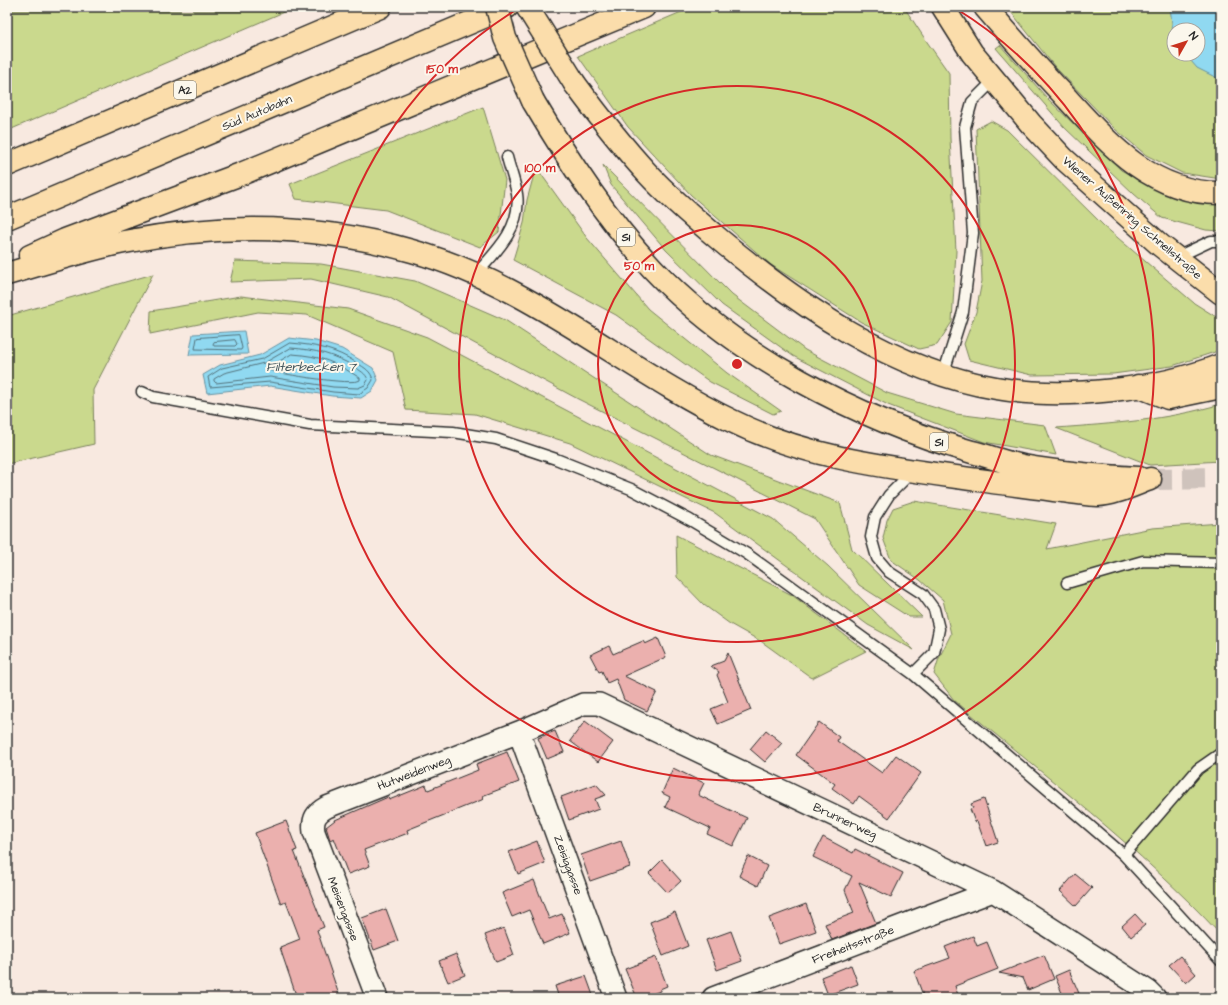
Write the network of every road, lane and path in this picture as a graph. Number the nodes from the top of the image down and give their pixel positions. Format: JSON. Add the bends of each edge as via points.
{"nodes":[{"id":1,"x":380,"y":7,"type":"edge"},
{"id":2,"x":481,"y":7,"type":"edge"},
{"id":3,"x":497,"y":7,"type":"edge"},
{"id":4,"x":507,"y":7,"type":"edge"},
{"id":5,"x":527,"y":7,"type":"edge"},
{"id":6,"x":644,"y":7,"type":"edge"},
{"id":7,"x":933,"y":7,"type":"edge"},
{"id":8,"x":943,"y":7,"type":"edge"},
{"id":9,"x":985,"y":7,"type":"edge"},
{"id":10,"x":505,"y":38,"type":"junction"},
{"id":11,"x":972,"y":53,"type":"junction"},
{"id":12,"x":994,"y":80,"type":"junction"},
{"id":13,"x":507,"y":157,"type":"dead end"},
{"id":14,"x":7,"y":165,"type":"edge"},
{"id":15,"x":1221,"y":193,"type":"edge"},
{"id":16,"x":7,"y":218,"type":"edge"},
{"id":17,"x":1221,"y":241,"type":"edge"},
{"id":18,"x":1175,"y":258,"type":"junction"},
{"id":19,"x":7,"y":266,"type":"edge"},
{"id":20,"x":7,"y":274,"type":"edge"},
{"id":21,"x":476,"y":274,"type":"junction"},
{"id":22,"x":1221,"y":293,"type":"edge"},
{"id":23,"x":1221,"y":366,"type":"edge"},
{"id":24,"x":943,"y":375,"type":"junction"},
{"id":25,"x":1138,"y":386,"type":"junction"},
{"id":26,"x":1221,"y":387,"type":"edge"},
{"id":27,"x":142,"y":392,"type":"dead end"},
{"id":28,"x":913,"y":471,"type":"junction"},
{"id":29,"x":1221,"y":563,"type":"edge"},
{"id":30,"x":1067,"y":584,"type":"dead end"},
{"id":31,"x":913,"y":674,"type":"junction"},
{"id":32,"x":519,"y":732,"type":"junction"},
{"id":33,"x":1221,"y":752,"type":"edge"},
{"id":34,"x":314,"y":820,"type":"joint"},
{"id":35,"x":1124,"y":855,"type":"junction"},
{"id":36,"x":993,"y":891,"type":"junction"},
{"id":37,"x":1221,"y":961,"type":"edge"},
{"id":38,"x":376,"y":998,"type":"edge"},
{"id":39,"x":616,"y":998,"type":"edge"},
{"id":40,"x":713,"y":998,"type":"edge"},
{"id":41,"x":1155,"y":998,"type":"edge"}],
"edges":[{"from":1,"to":14,"type":"highway","number":"A2"},
{"from":2,"to":10,"type":"highway"},
{"from":3,"to":10,"type":"highway","number":"S1","bridge":true},
{"from":4,"to":16,"type":"highway","name":"Süd Autobahn"},
{"from":5,"to":24,"type":"highway","bridge":true,"via":[[575,84],[605,124],[648,174],[692,216],[748,263],[842,328],[888,353]]},
{"from":6,"to":19,"type":"highway","via":[[241,174],[65,240]]},
{"from":7,"to":11,"type":"highway"},
{"from":8,"to":11,"type":"highway","name":"Wiener Außenring Schnellstraße"},
{"from":9,"to":15,"type":"highway","via":[[1058,90],[1122,156],[1145,172],[1170,184],[1199,192]]},
{"from":10,"to":28,"type":"highway","number":"S1","bridge":true,"via":[[533,101],[566,156],[605,212],[653,269],[746,348],[878,419],[949,445],[1022,466],[1096,476],[1150,479],[1101,496]]},
{"from":11,"to":12,"type":"highway","name":"Wiener Außenring Schnellstraße"},
{"from":12,"to":18,"type":"highway","name":"Wiener Außenring Schnellstraße","via":[[1064,159]]},
{"from":12,"to":24,"type":"lane","via":[[972,102],[965,128],[973,233],[964,312]]},
{"from":13,"to":21,"type":"lane","via":[[517,195],[514,226],[496,252]]},
{"from":17,"to":18,"type":"lane","via":[[1212,241]]},
{"from":18,"to":22,"type":"highway","name":"Wiener Außenring Schnellstraße"},
{"from":20,"to":21,"type":"highway","via":[[122,242],[233,228],[294,229],[352,237],[412,251]]},
{"from":21,"to":28,"type":"highway","via":[[519,295],[679,393],[734,422],[797,447],[849,460]]},
{"from":23,"to":25,"type":"highway"},
{"from":24,"to":25,"type":"highway","via":[[996,388],[1047,392],[1105,391]]},
{"from":25,"to":26,"type":"highway","via":[[1168,398]]},
{"from":27,"to":31,"type":"lane","via":[[153,397],[310,425],[453,432],[496,439],[556,458],[631,489],[747,554]]},
{"from":28,"to":31,"type":"lane","via":[[889,495],[875,517],[871,538],[876,558],[890,572],[923,594],[934,609],[939,629],[934,652]]},
{"from":29,"to":30,"type":"lane","via":[[1143,560]]},
{"from":31,"to":35,"type":"lane"},
{"from":32,"to":34,"type":"street","name":"Hutweidenweg","via":[[327,807],[318,813]]},
{"from":32,"to":36,"type":"street","name":"Brunnerweg","via":[[583,704],[599,704]]},
{"from":32,"to":39,"type":"street","name":"Zeisiggasse"},
{"from":33,"to":35,"type":"lane","via":[[1198,769]]},
{"from":34,"to":38,"type":"street","name":"Meisengasse","via":[[314,832]]},
{"from":35,"to":37,"type":"lane"},
{"from":36,"to":40,"type":"street","name":"Freiheitsstraße"},
{"from":36,"to":41,"type":"street","name":"Brunnerweg"}]}
